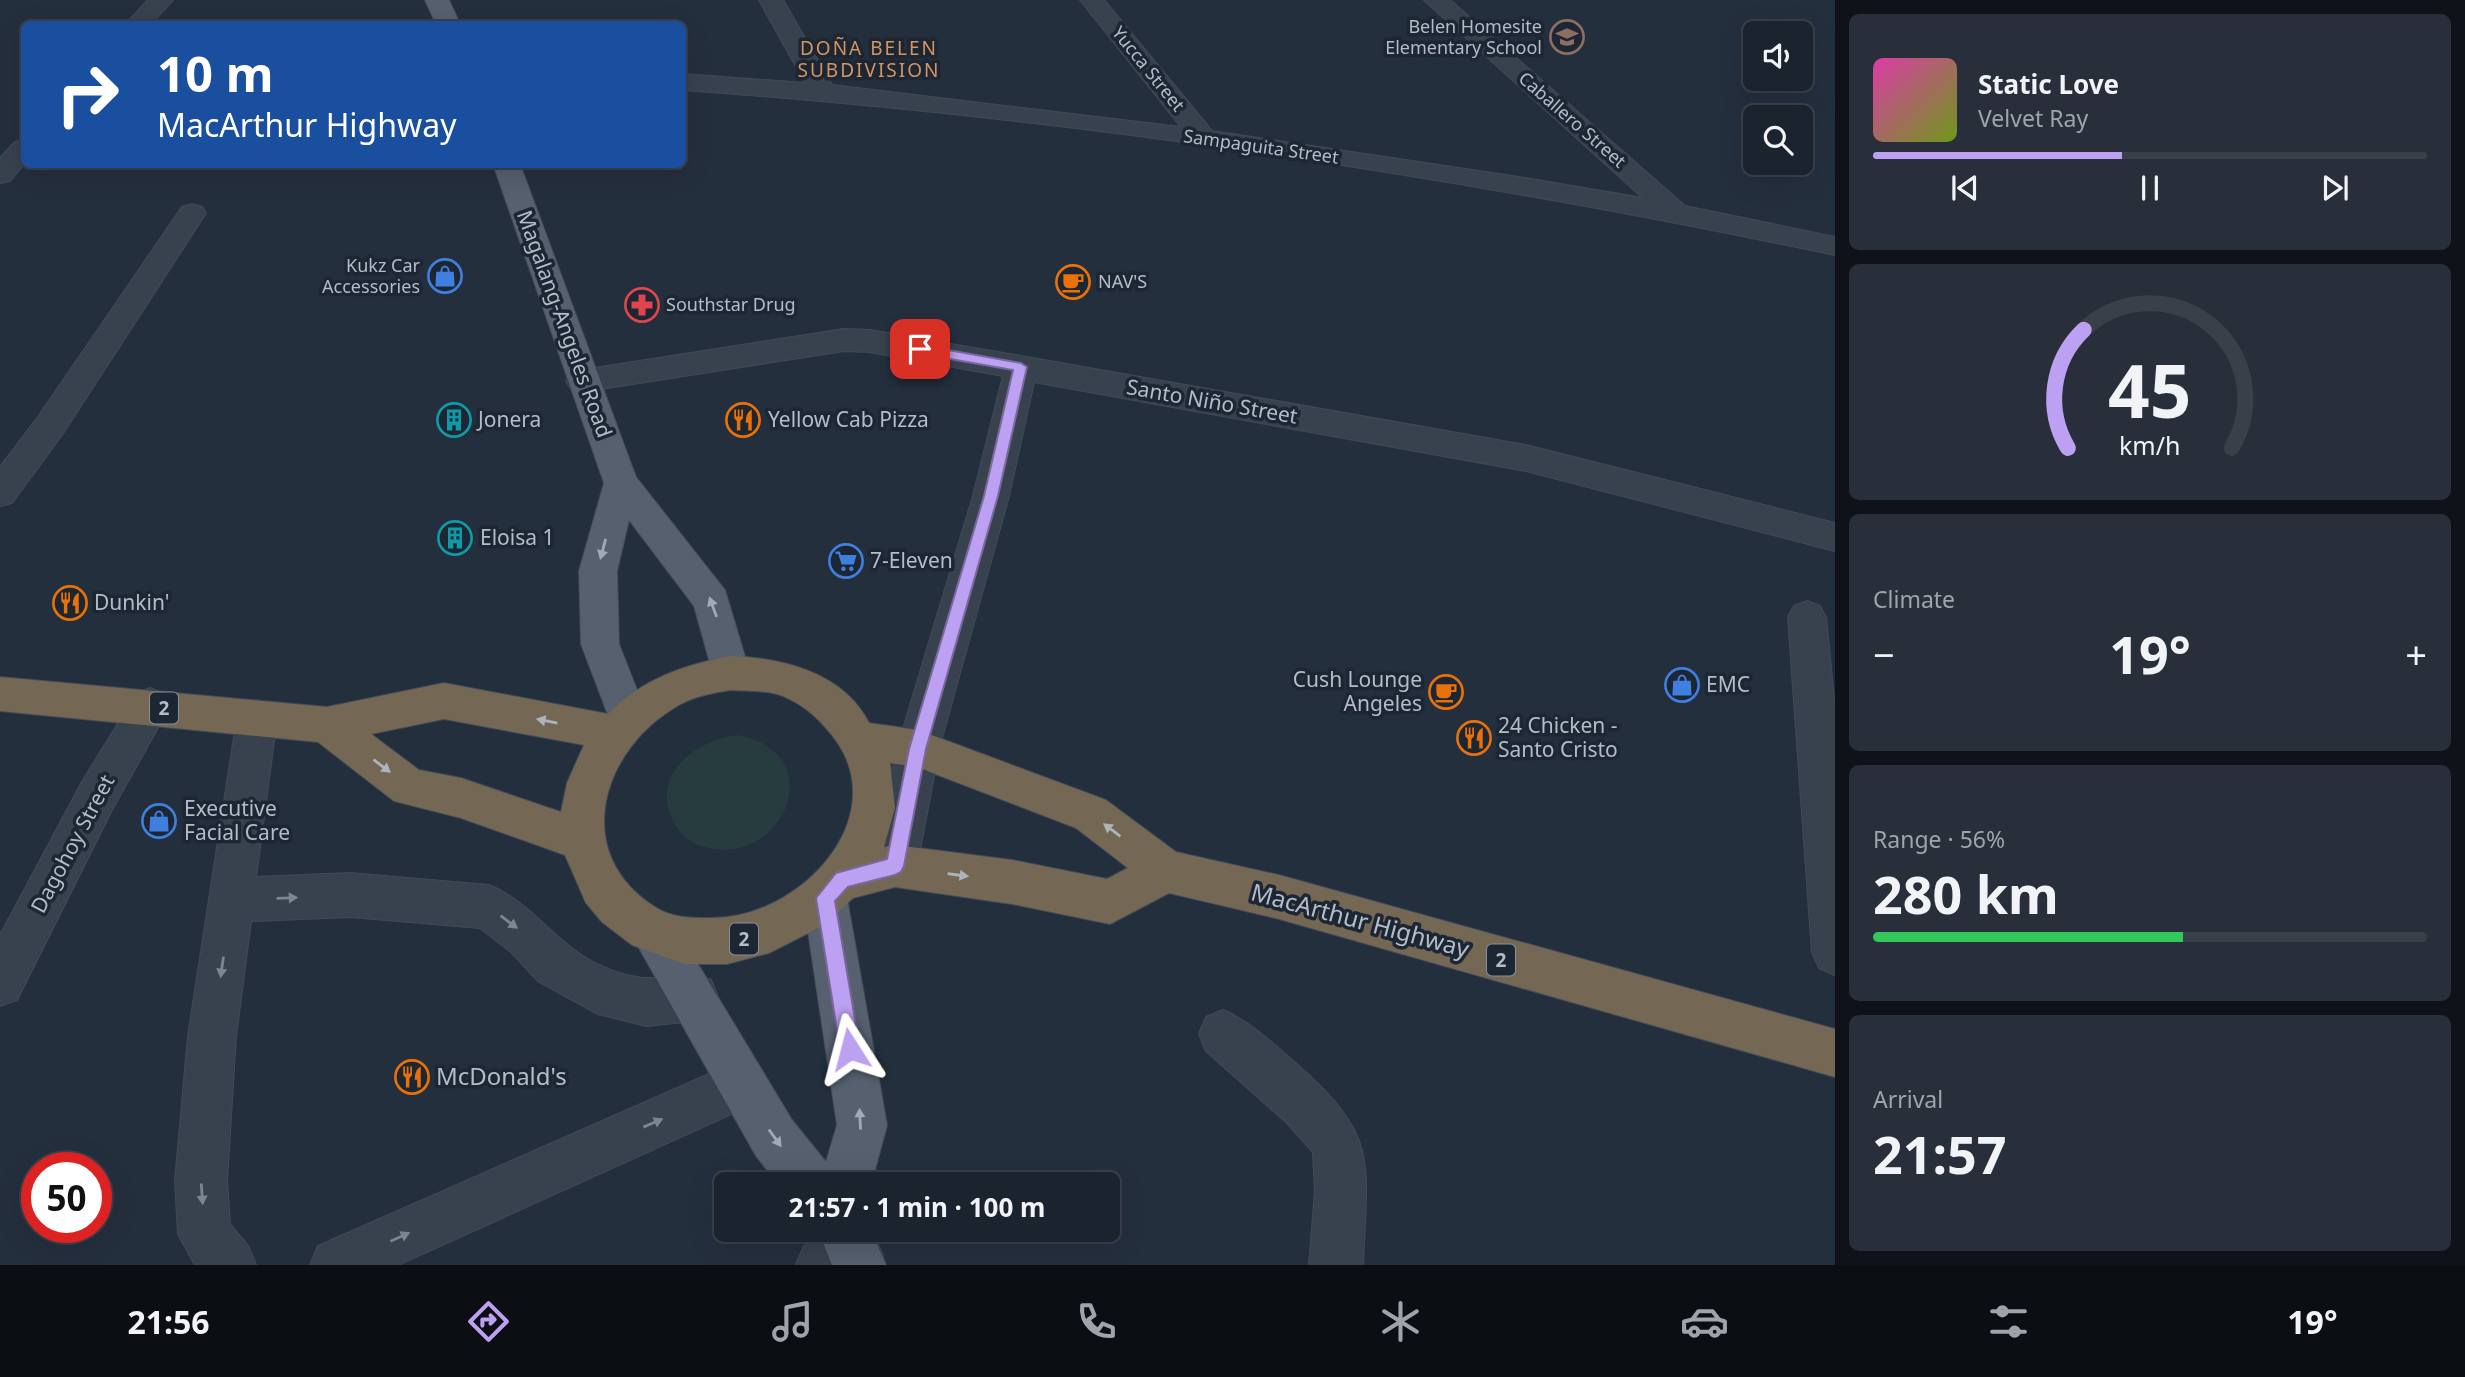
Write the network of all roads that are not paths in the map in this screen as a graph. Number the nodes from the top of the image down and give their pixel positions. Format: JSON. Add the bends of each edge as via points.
{"nodes":[{"id":1,"x":161,"y":0,"type":"edge"},
{"id":2,"x":437,"y":0,"type":"edge"},
{"id":3,"x":771,"y":0,"type":"edge"},
{"id":4,"x":1092,"y":0,"type":"edge"},
{"id":5,"x":1436,"y":0,"type":"edge"},
{"id":6,"x":141,"y":21,"type":"edge"},
{"id":7,"x":447,"y":21,"type":"edge"},
{"id":8,"x":686,"y":82,"type":"edge"},
{"id":9,"x":823,"y":92,"type":"junction"},
{"id":10,"x":1203,"y":138,"type":"junction"},
{"id":11,"x":21,"y":151,"type":"edge"},
{"id":12,"x":507,"y":168,"type":"edge"},
{"id":13,"x":0,"y":175,"type":"edge"},
{"id":14,"x":192,"y":213,"type":"dead end"},
{"id":15,"x":1676,"y":213,"type":"junction"},
{"id":16,"x":1835,"y":246,"type":"edge"},
{"id":17,"x":1021,"y":367,"type":"junction"},
{"id":18,"x":582,"y":381,"type":"junction"},
{"id":19,"x":621,"y":483,"type":"junction"},
{"id":20,"x":0,"y":494,"type":"edge"},
{"id":21,"x":1835,"y":537,"type":"edge"},
{"id":22,"x":1807,"y":617,"type":"dead end"},
{"id":23,"x":730,"y":673,"type":"junction"},
{"id":24,"x":0,"y":694,"type":"edge"},
{"id":25,"x":150,"y":706,"type":"junction"},
{"id":26,"x":257,"y":718,"type":"junction"},
{"id":27,"x":327,"y":725,"type":"junction"},
{"id":28,"x":621,"y":725,"type":"junction"},
{"id":29,"x":861,"y":740,"type":"junction"},
{"id":30,"x":918,"y":749,"type":"junction"},
{"id":31,"x":582,"y":840,"type":"junction"},
{"id":32,"x":895,"y":866,"type":"junction"},
{"id":33,"x":1167,"y":870,"type":"junction"},
{"id":34,"x":834,"y":889,"type":"junction"},
{"id":35,"x":231,"y":900,"type":"junction"},
{"id":36,"x":653,"y":932,"type":"junction"},
{"id":37,"x":1835,"y":952,"type":"edge"},
{"id":38,"x":0,"y":983,"type":"edge"},
{"id":39,"x":694,"y":997,"type":"junction"},
{"id":40,"x":1223,"y":1034,"type":"dead end"},
{"id":41,"x":1835,"y":1054,"type":"edge"},
{"id":42,"x":741,"y":1085,"type":"junction"},
{"id":43,"x":801,"y":1172,"type":"edge"},
{"id":44,"x":849,"y":1172,"type":"edge"},
{"id":45,"x":229,"y":1265,"type":"edge"},
{"id":46,"x":337,"y":1265,"type":"edge"},
{"id":47,"x":1336,"y":1265,"type":"edge"}],
"edges":[{"from":1,"to":6,"type":"street"},
{"from":2,"to":7,"type":"main road"},
{"from":3,"to":9,"type":"street"},
{"from":4,"to":10,"type":"street","name":"Yucca Street"},
{"from":5,"to":15,"type":"street","name":"Caballero Street"},
{"from":8,"to":9,"type":"street","name":"Sampaguita Street"},
{"from":9,"to":10,"type":"street","name":"Sampaguita Street"},
{"from":10,"to":15,"type":"street","name":"Sampaguita Street"},
{"from":11,"to":13,"type":"street"},
{"from":12,"to":18,"type":"main road","name":"Magalang-Angeles Road"},
{"from":14,"to":20,"type":"street"},
{"from":15,"to":16,"type":"street","name":"Sampaguita Street"},
{"from":17,"to":18,"type":"street","name":"Santo Niño Street","via":[[845,340]]},
{"from":17,"to":21,"type":"street","name":"Santo Niño Street","via":[[1526,458]]},
{"from":17,"to":30,"type":"street","via":[[991,496]]},
{"from":18,"to":19,"type":"main road","name":"Magalang-Angeles Road"},
{"from":23,"to":19,"type":"main road","name":"Magalang-Angeles Road","one_way":true,"via":[[712,601]]},
{"from":19,"to":28,"type":"main road","one_way":true,"via":[[598,571],[600,644]]},
{"from":22,"to":37,"type":"street"},
{"from":23,"to":28,"type":"highway","number":"2","via":[[676,687]]},
{"from":23,"to":29,"type":"highway","number":"2","via":[[771,675],[806,687],[839,711]]},
{"from":24,"to":25,"type":"highway","number":"2"},
{"from":25,"to":26,"type":"highway","number":"2"},
{"from":25,"to":38,"type":"street","name":"Dagohoy Street","via":[[97,796]]},
{"from":26,"to":27,"type":"highway","number":"2"},
{"from":26,"to":35,"type":"street"},
{"from":28,"to":27,"type":"highway","number":"2","one_way":true,"via":[[444,701]]},
{"from":27,"to":31,"type":"highway","one_way":true,"via":[[409,787],[461,798]]},
{"from":28,"to":31,"type":"highway","number":"2","via":[[587,782]]},
{"from":29,"to":30,"type":"highway","name":"MacArthur Highway","number":"2"},
{"from":29,"to":34,"type":"highway","number":"2","via":[[872,776],[873,802],[864,840]]},
{"from":30,"to":32,"type":"street"},
{"from":33,"to":30,"type":"highway","name":"MacArthur Highway","number":"2","one_way":true,"via":[[1091,814]]},
{"from":31,"to":36,"type":"highway","number":"2","via":[[591,871],[612,902]]},
{"from":32,"to":33,"type":"highway","number":"2","one_way":true,"via":[[1012,882],[1110,902]]},
{"from":32,"to":34,"type":"highway","number":"2"},
{"from":33,"to":41,"type":"highway","name":"MacArthur Highway","number":"2","via":[[1279,897]]},
{"from":34,"to":36,"type":"highway","number":"2","via":[[790,923],[752,938],[710,943]]},
{"from":44,"to":34,"type":"main road","one_way":true,"via":[[862,1125]]},
{"from":35,"to":39,"type":"street","one_way":true,"via":[[351,895],[489,907],[527,936],[554,965],[598,990],[646,1002]]},
{"from":35,"to":45,"type":"street","one_way":true,"via":[[212,1036],[201,1181],[204,1234]]},
{"from":36,"to":39,"type":"main road"},
{"from":39,"to":42,"type":"main road"},
{"from":40,"to":47,"type":"street","via":[[1316,1116],[1336,1145],[1340,1180]]},
{"from":42,"to":43,"type":"main road","one_way":true},
{"from":46,"to":42,"type":"street","one_way":true}]}
